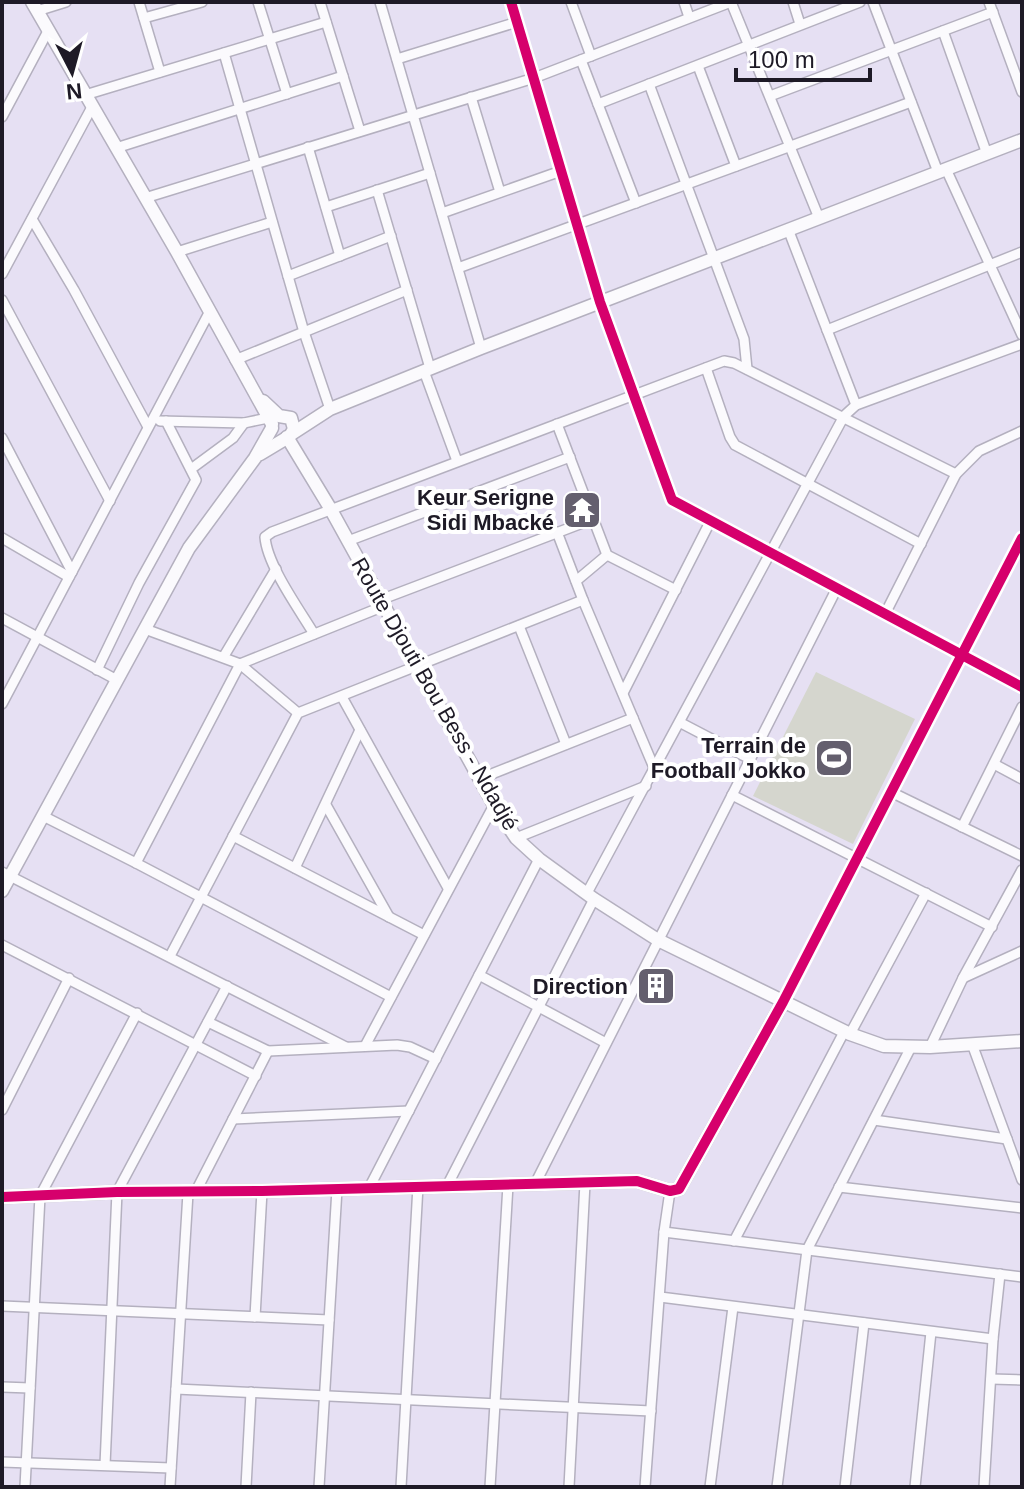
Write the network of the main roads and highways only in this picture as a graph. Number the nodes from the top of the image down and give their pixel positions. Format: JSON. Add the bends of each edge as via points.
{"nodes":[{"id":1,"x":34,"y":6,"type":"edge"},
{"id":2,"x":1022,"y":140,"type":"edge"},
{"id":3,"x":316,"y":415,"type":"junction"},
{"id":4,"x":276,"y":421,"type":"junction"},
{"id":5,"x":287,"y":436,"type":"junction"},
{"id":6,"x":255,"y":458,"type":"junction"},
{"id":7,"x":6,"y":874,"type":"edge"},
{"id":8,"x":2,"y":891,"type":"edge"},
{"id":9,"x":783,"y":1002,"type":"junction"},
{"id":10,"x":1022,"y":1041,"type":"edge"},
{"id":11,"x":2,"y":1197,"type":"edge"}],
"edges":[{"from":1,"to":4,"type":"main road","via":[[235,360]]},
{"from":2,"to":3,"type":"main road"},
{"from":3,"to":4,"type":"main road"},
{"from":3,"to":5,"type":"main road"},
{"from":4,"to":5,"type":"main road","via":[[275,435]]},
{"from":4,"to":5,"type":"main road","via":[[294,425]]},
{"from":4,"to":6,"type":"main road"},
{"from":5,"to":6,"type":"main road"},
{"from":5,"to":9,"type":"main road","name":"Route Djouti Bou Bess - Ndadjé","via":[[516,838],[658,940]]},
{"from":6,"to":7,"type":"main road","via":[[189,548]]},
{"from":7,"to":8,"type":"main road"},
{"from":9,"to":10,"type":"main road","name":"Route Djouti Bou Bess - Ndadjé","via":[[884,1046]]},
{"from":9,"to":11,"type":"main road","via":[[679,1189],[637,1181]]}]}
